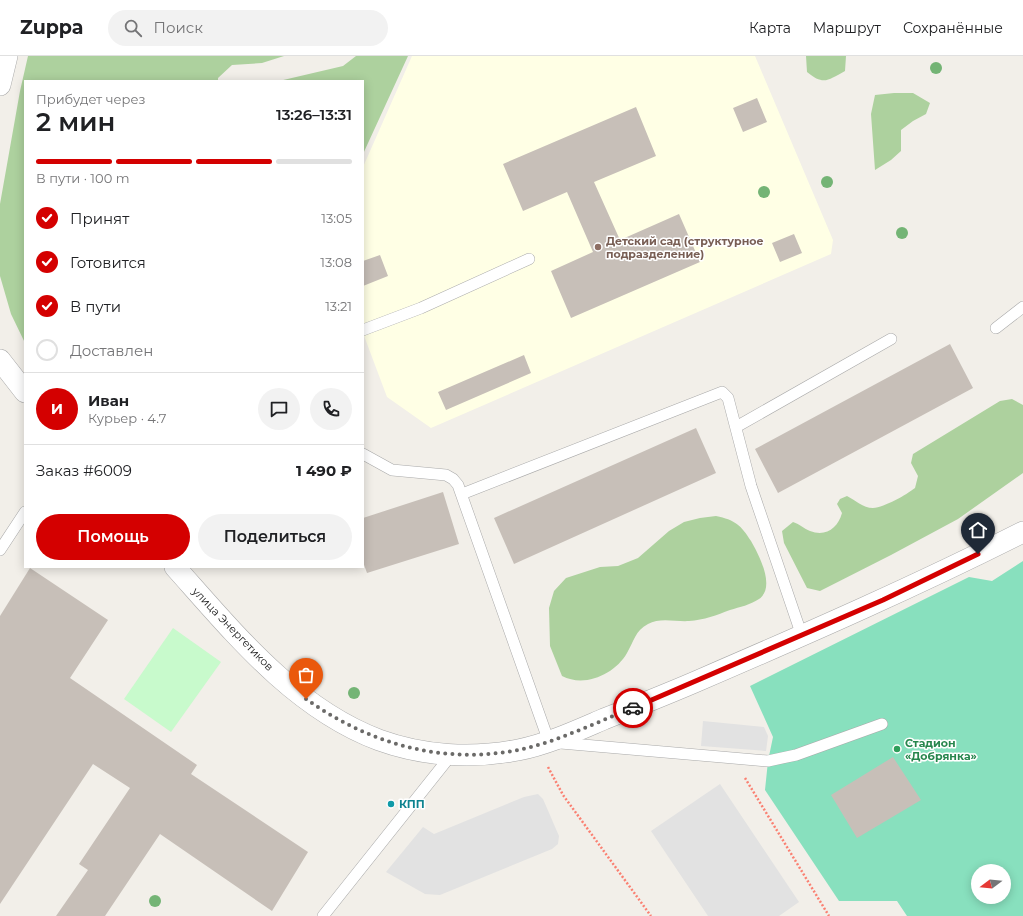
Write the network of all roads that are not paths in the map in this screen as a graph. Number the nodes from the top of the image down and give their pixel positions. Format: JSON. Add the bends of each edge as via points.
{"nodes":[{"id":1,"x":7,"y":56,"type":"edge"},
{"id":2,"x":0,"y":85,"type":"edge"},
{"id":3,"x":529,"y":259,"type":"dead end"},
{"id":4,"x":1023,"y":307,"type":"edge"},
{"id":5,"x":996,"y":328,"type":"dead end"},
{"id":6,"x":364,"y":330,"type":"edge"},
{"id":7,"x":891,"y":338,"type":"dead end"},
{"id":8,"x":0,"y":360,"type":"edge"},
{"id":9,"x":24,"y":391,"type":"edge"},
{"id":10,"x":736,"y":427,"type":"junction"},
{"id":11,"x":364,"y":455,"type":"edge"},
{"id":12,"x":462,"y":494,"type":"junction"},
{"id":13,"x":24,"y":514,"type":"edge"},
{"id":14,"x":1023,"y":532,"type":"edge"},
{"id":15,"x":0,"y":550,"type":"edge"},
{"id":16,"x":176,"y":568,"type":"edge"},
{"id":17,"x":802,"y":636,"type":"junction"},
{"id":18,"x":882,"y":724,"type":"dead end"},
{"id":19,"x":544,"y":743,"type":"junction"},
{"id":20,"x":452,"y":754,"type":"junction"},
{"id":21,"x":323,"y":916,"type":"edge"}],
"edges":[{"from":1,"to":2,"type":"street"},
{"from":3,"to":6,"type":"lane","via":[[421,308]]},
{"from":4,"to":5,"type":"lane"},
{"from":7,"to":10,"type":"lane"},
{"from":8,"to":9,"type":"street"},
{"from":10,"to":12,"type":"lane","via":[[726,394],[717,393]]},
{"from":10,"to":17,"type":"lane","via":[[751,486]]},
{"from":11,"to":12,"type":"lane","via":[[392,470],[446,475],[453,478]]},
{"from":12,"to":19,"type":"lane"},
{"from":13,"to":15,"type":"lane"},
{"from":14,"to":17,"type":"street","name":"улица Энергетиков","via":[[896,594]]},
{"from":16,"to":20,"type":"street","name":"улица Энергетиков","via":[[270,669],[294,691],[329,716],[381,740],[428,752]]},
{"from":17,"to":19,"type":"street","name":"улица Энергетиков"},
{"from":18,"to":19,"type":"lane","via":[[796,755],[768,761]]},
{"from":19,"to":20,"type":"street","name":"улица Энергетиков","via":[[495,753]]},
{"from":20,"to":21,"type":"lane"}]}
